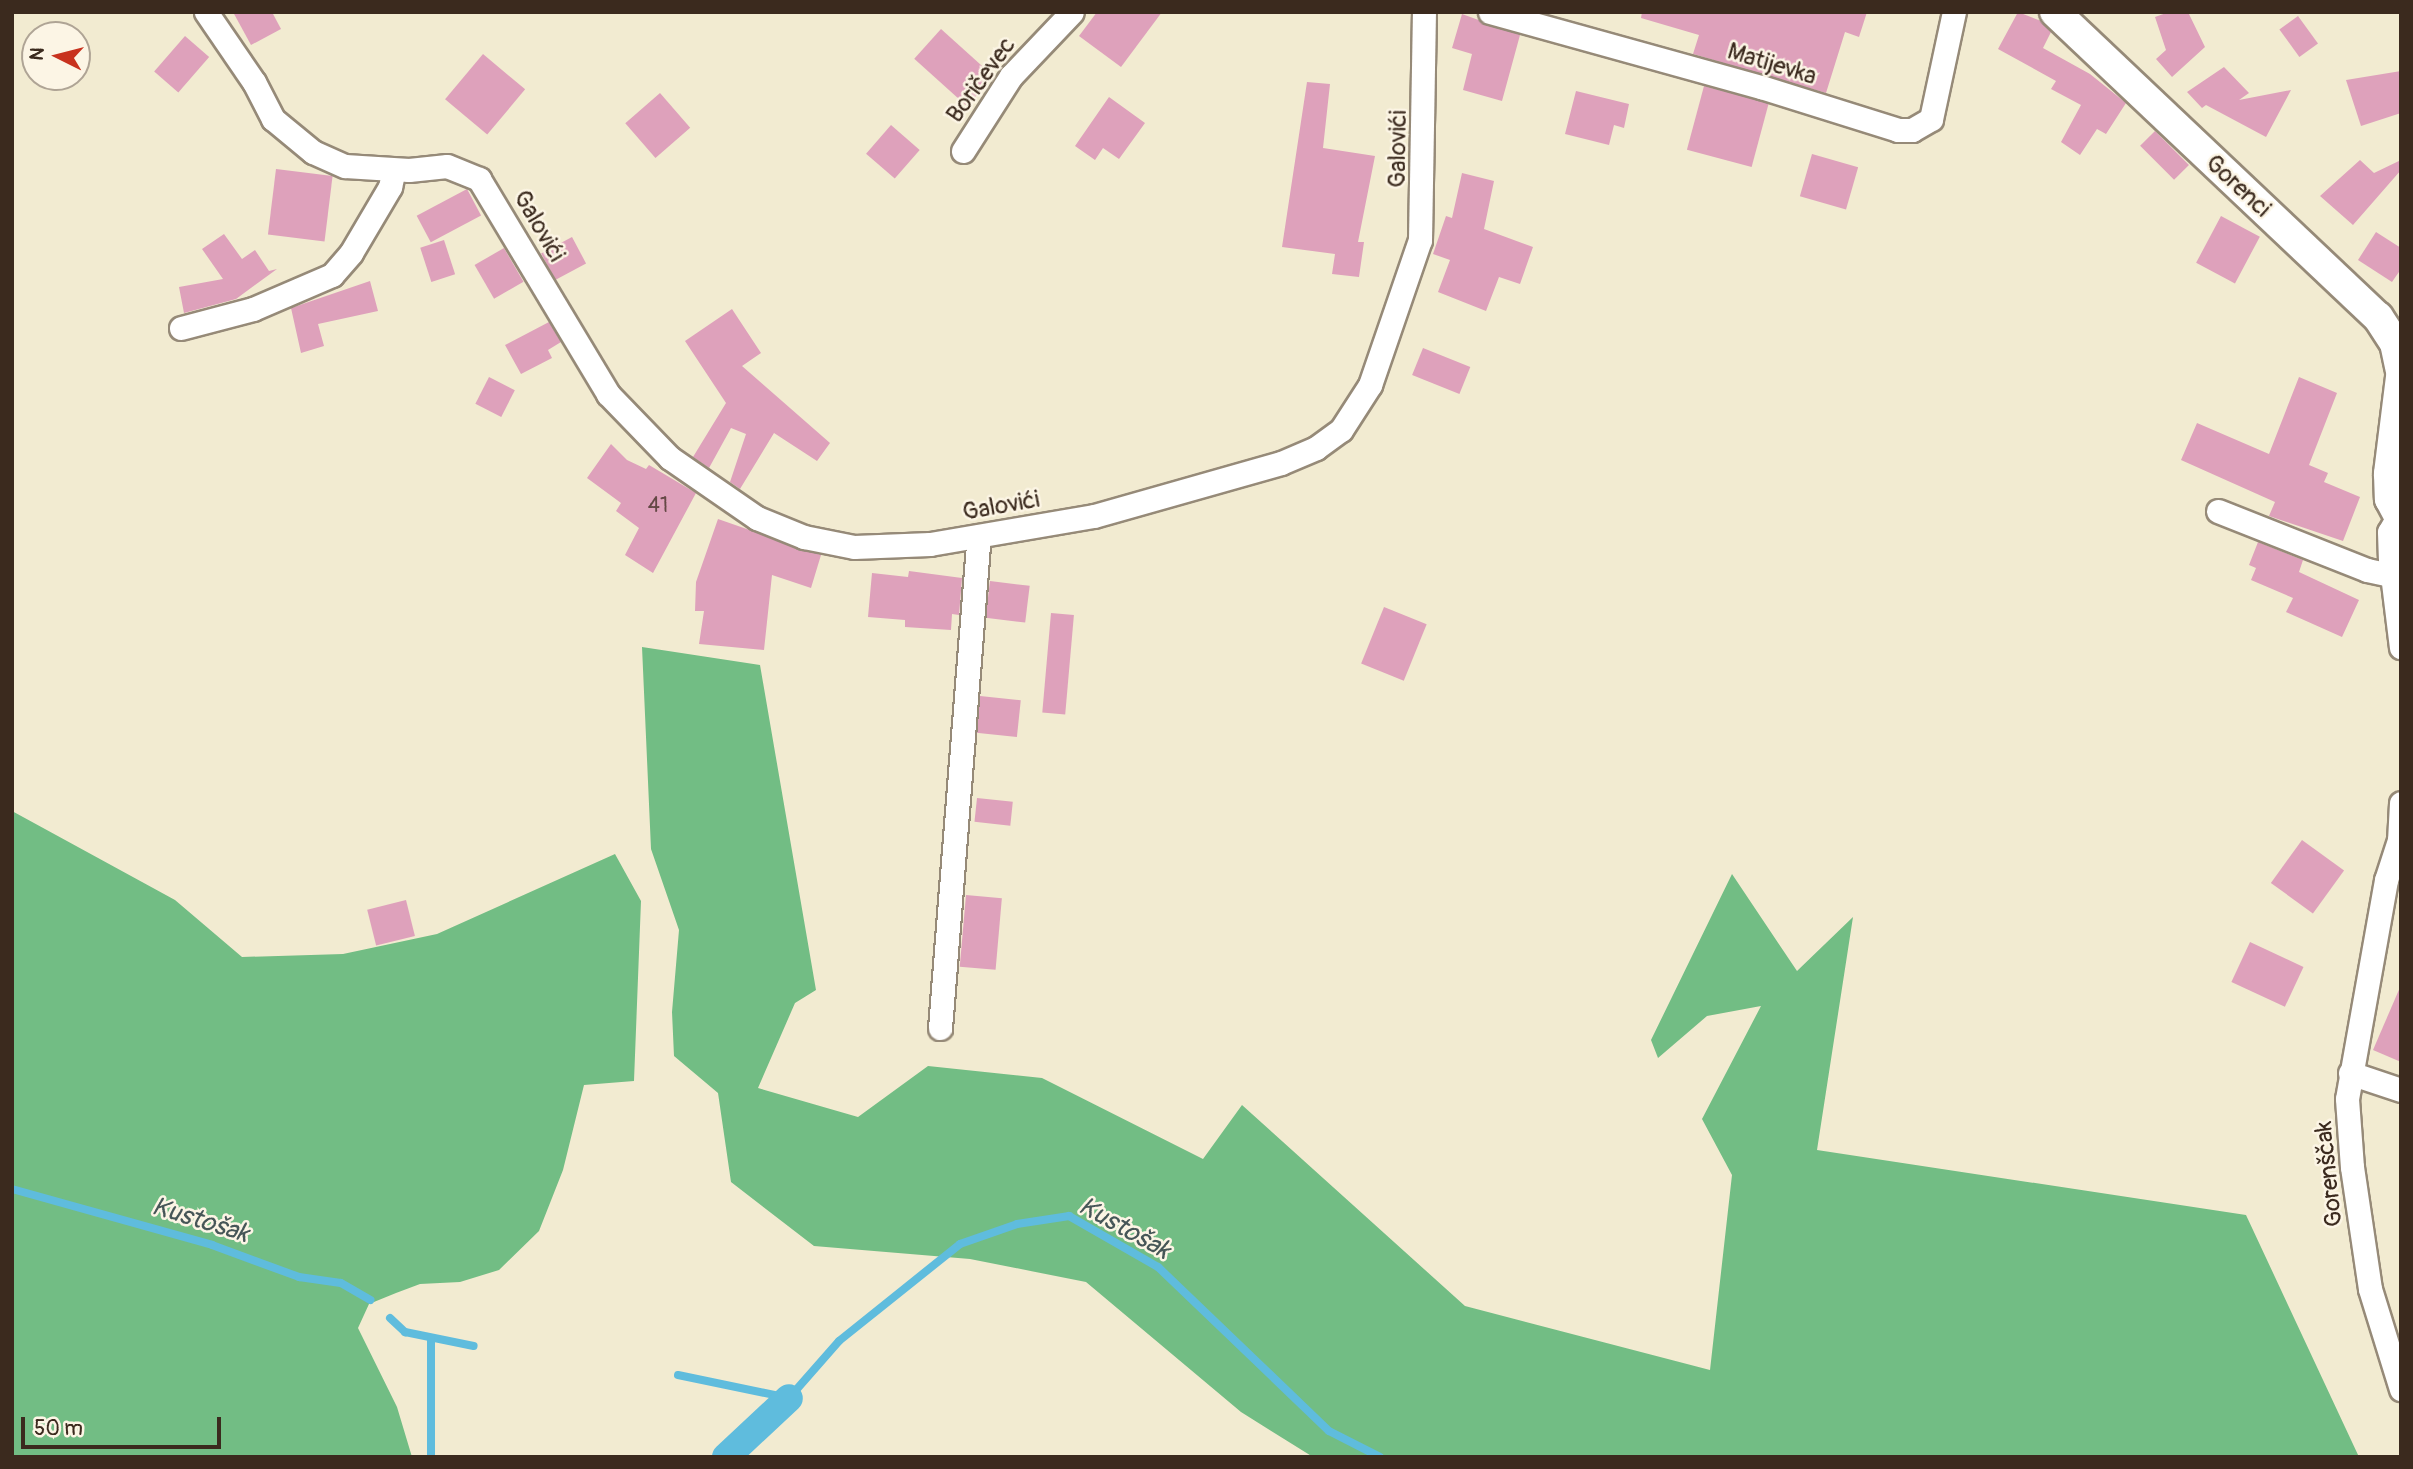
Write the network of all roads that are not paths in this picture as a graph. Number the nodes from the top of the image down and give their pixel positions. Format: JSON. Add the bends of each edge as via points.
{"nodes":[{"id":1,"x":206,"y":12,"type":"edge"},
{"id":2,"x":1072,"y":12,"type":"edge"},
{"id":3,"x":1424,"y":12,"type":"edge"},
{"id":4,"x":1490,"y":12,"type":"edge"},
{"id":5,"x":1954,"y":12,"type":"edge"},
{"id":6,"x":2055,"y":12,"type":"edge"},
{"id":7,"x":963,"y":151,"type":"dead end"},
{"id":8,"x":394,"y":170,"type":"junction"},
{"id":9,"x":181,"y":328,"type":"dead end"},
{"id":10,"x":2401,"y":372,"type":"edge"},
{"id":11,"x":2401,"y":377,"type":"edge"},
{"id":12,"x":2218,"y":510,"type":"dead end"},
{"id":13,"x":2400,"y":518,"type":"edge"},
{"id":14,"x":979,"y":537,"type":"junction"},
{"id":15,"x":2391,"y":575,"type":"junction"},
{"id":16,"x":2401,"y":647,"type":"edge"},
{"id":17,"x":2401,"y":803,"type":"edge"},
{"id":18,"x":2400,"y":840,"type":"edge"},
{"id":19,"x":940,"y":1028,"type":"dead end"},
{"id":20,"x":2350,"y":1073,"type":"junction"},
{"id":21,"x":2401,"y":1090,"type":"edge"},
{"id":22,"x":2401,"y":1389,"type":"edge"}],
"edges":[{"from":1,"to":8,"type":"street","name":"Galovići","via":[[254,82],[273,119],[290,136],[345,166]]},
{"from":2,"to":7,"type":"street","name":"Boričevec","via":[[1012,76]]},
{"from":3,"to":14,"type":"street","name":"Galovići","via":[[1420,240],[1370,384],[1351,419],[1330,440],[1280,463],[1094,516]]},
{"from":4,"to":5,"type":"street","name":"Matijevka","via":[[1898,130],[1912,130],[1931,119]]},
{"from":6,"to":10,"type":"street","name":"Gorenci","via":[[2378,317],[2395,344]]},
{"from":8,"to":9,"type":"street","via":[[390,187],[351,253],[332,275],[253,309]]},
{"from":8,"to":14,"type":"street","name":"Galovići","via":[[447,166],[479,179],[617,407],[670,458],[749,513],[804,537],[846,547]]},
{"from":11,"to":13,"type":"street","via":[[2389,474],[2390,499]]},
{"from":12,"to":15,"type":"street","via":[[2367,570]]},
{"from":13,"to":15,"type":"street","via":[[2389,532]]},
{"from":14,"to":19,"type":"street"},
{"from":15,"to":16,"type":"street"},
{"from":17,"to":18,"type":"street","name":"Gorenščak"},
{"from":18,"to":20,"type":"street","name":"Gorenščak","via":[[2386,880]]},
{"from":20,"to":21,"type":"street"},
{"from":20,"to":22,"type":"street","name":"Gorenščak","via":[[2352,1167],[2364,1250],[2376,1319]]}]}
